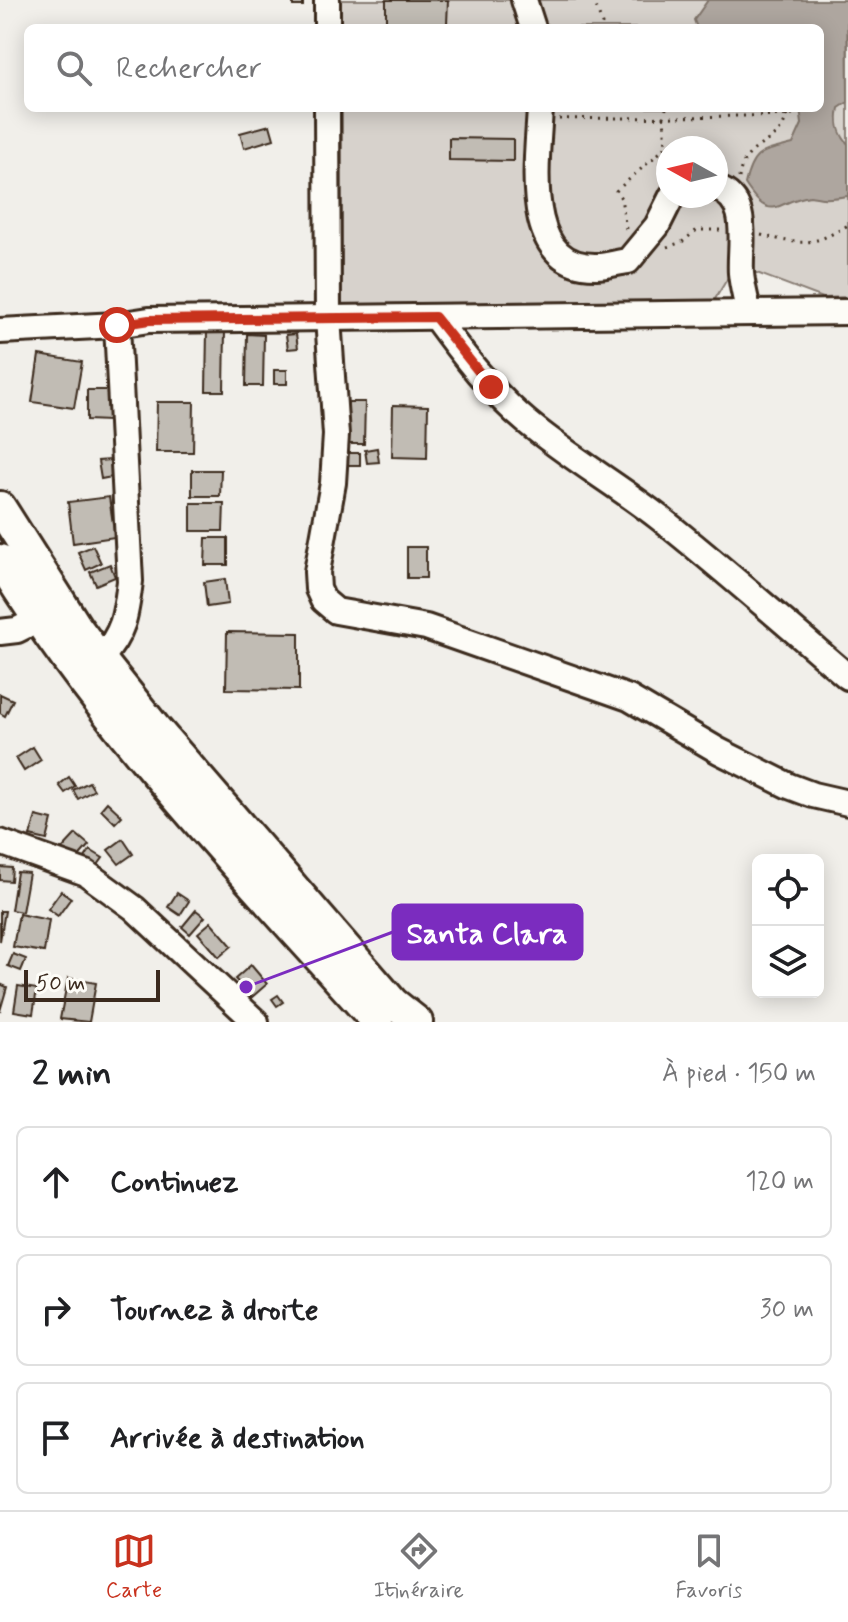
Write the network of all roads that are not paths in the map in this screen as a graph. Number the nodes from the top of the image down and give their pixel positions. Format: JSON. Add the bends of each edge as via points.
{"nodes":[{"id":1,"x":327,"y":0,"type":"edge"},
{"id":2,"x":524,"y":0,"type":"edge"},
{"id":3,"x":327,"y":24,"type":"edge"},
{"id":4,"x":532,"y":24,"type":"edge"},
{"id":5,"x":327,"y":112,"type":"edge"},
{"id":6,"x":539,"y":114,"type":"edge"},
{"id":7,"x":728,"y":190,"type":"edge"},
{"id":8,"x":666,"y":208,"type":"edge"},
{"id":9,"x":748,"y":311,"type":"junction"},
{"id":10,"x":848,"y":312,"type":"edge"},
{"id":11,"x":435,"y":317,"type":"junction"},
{"id":12,"x":328,"y":318,"type":"junction"},
{"id":13,"x":117,"y":325,"type":"junction"},
{"id":14,"x":0,"y":331,"type":"edge"},
{"id":15,"x":0,"y":507,"type":"edge"},
{"id":16,"x":0,"y":560,"type":"edge"},
{"id":17,"x":37,"y":620,"type":"junction"},
{"id":18,"x":0,"y":632,"type":"edge"},
{"id":19,"x":100,"y":659,"type":"junction"},
{"id":20,"x":848,"y":677,"type":"edge"},
{"id":21,"x":848,"y":803,"type":"edge"},
{"id":22,"x":0,"y":842,"type":"edge"},
{"id":23,"x":256,"y":1022,"type":"edge"},
{"id":24,"x":377,"y":1022,"type":"edge"},
{"id":25,"x":417,"y":1022,"type":"edge"}],
"edges":[{"from":1,"to":3,"type":"street"},
{"from":2,"to":4,"type":"street"},
{"from":5,"to":12,"type":"street"},
{"from":6,"to":8,"type":"street","via":[[536,202],[547,241],[570,260],[596,266],[628,261]]},
{"from":7,"to":9,"type":"street","via":[[744,231],[741,272]]},
{"from":9,"to":10,"type":"street"},
{"from":9,"to":11,"type":"street"},
{"from":11,"to":12,"type":"street"},
{"from":11,"to":20,"type":"street","via":[[525,420],[658,516]]},
{"from":12,"to":13,"type":"street"},
{"from":12,"to":21,"type":"street","via":[[336,435],[317,572],[323,600],[336,611],[426,627],[629,698],[789,786]]},
{"from":13,"to":14,"type":"street"},
{"from":13,"to":19,"type":"street","via":[[130,581],[120,632]]},
{"from":15,"to":19,"type":"main road"},
{"from":16,"to":17,"type":"main road"},
{"from":17,"to":18,"type":"street"},
{"from":17,"to":24,"type":"main road","via":[[194,816]]},
{"from":19,"to":25,"type":"main road","via":[[393,1003]]},
{"from":22,"to":23,"type":"street","via":[[86,873],[134,908]]}]}
